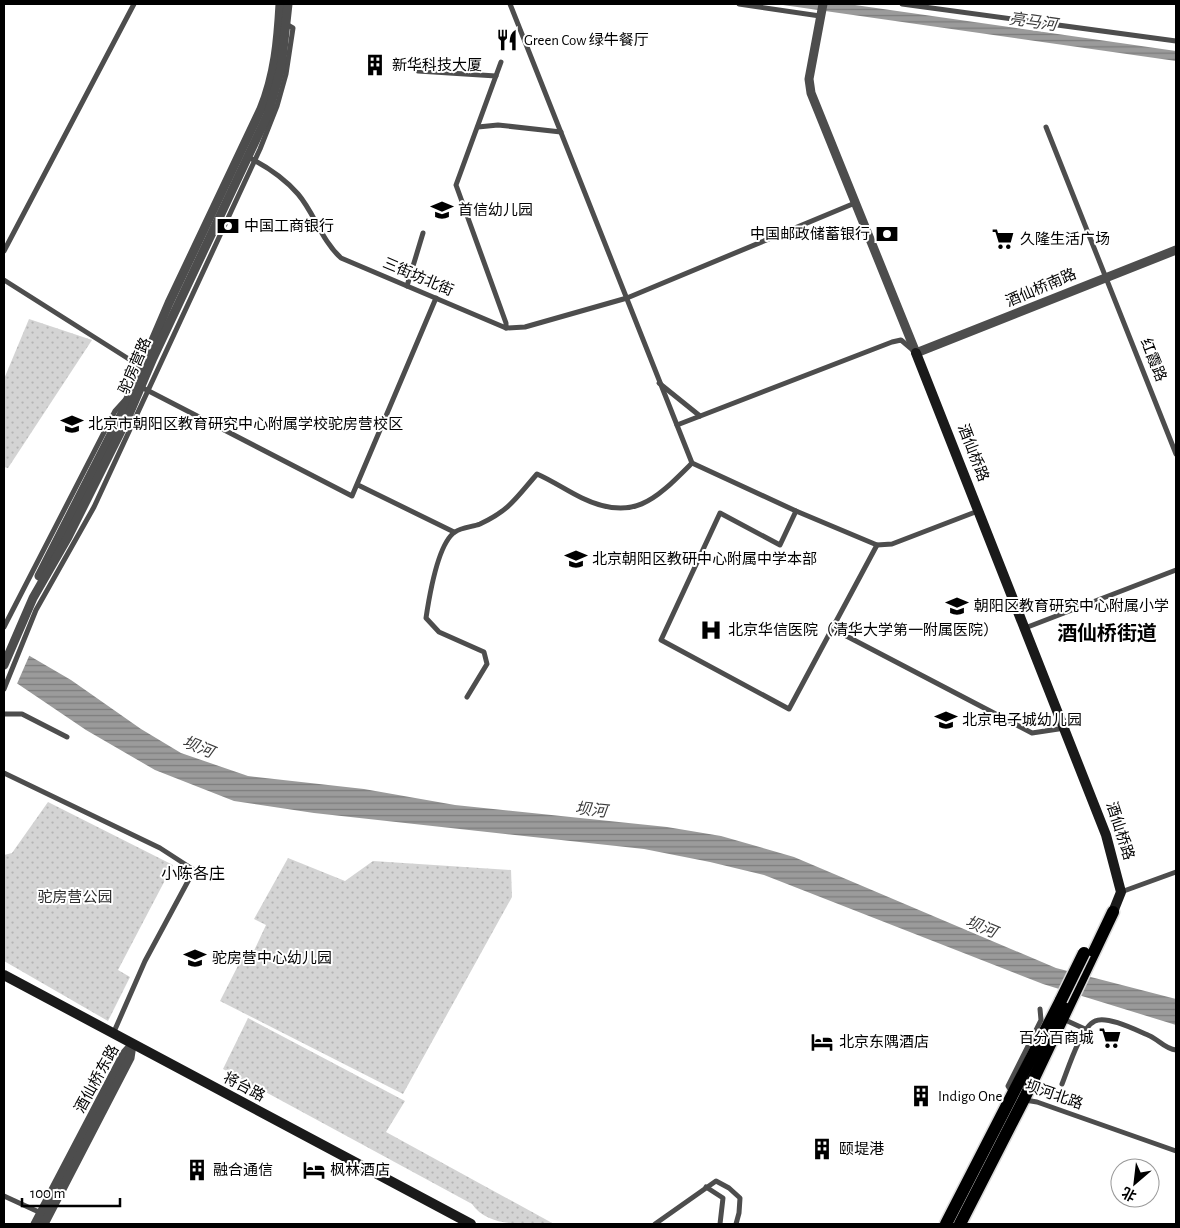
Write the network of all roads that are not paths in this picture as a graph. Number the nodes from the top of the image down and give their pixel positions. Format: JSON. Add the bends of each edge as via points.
{"nodes":[{"id":1,"x":134,"y":4,"type":"edge"},
{"id":2,"x":280,"y":4,"type":"edge"},
{"id":3,"x":288,"y":4,"type":"edge"},
{"id":4,"x":510,"y":4,"type":"edge"},
{"id":5,"x":739,"y":4,"type":"edge"},
{"id":6,"x":823,"y":4,"type":"edge"},
{"id":7,"x":902,"y":4,"type":"edge"},
{"id":8,"x":820,"y":16,"type":"junction"},
{"id":9,"x":1176,"y":41,"type":"edge"},
{"id":10,"x":501,"y":62,"type":"dead end"},
{"id":11,"x":418,"y":71,"type":"dead end"},
{"id":12,"x":496,"y":76,"type":"junction"},
{"id":13,"x":478,"y":127,"type":"junction"},
{"id":14,"x":1046,"y":127,"type":"dead end"},
{"id":15,"x":560,"y":132,"type":"junction"},
{"id":16,"x":248,"y":156,"type":"junction"},
{"id":17,"x":855,"y":203,"type":"junction"},
{"id":18,"x":422,"y":233,"type":"dead end"},
{"id":19,"x":1176,"y":250,"type":"edge"},
{"id":20,"x":4,"y":251,"type":"edge"},
{"id":21,"x":1106,"y":276,"type":"junction"},
{"id":22,"x":4,"y":280,"type":"edge"},
{"id":23,"x":407,"y":286,"type":"junction"},
{"id":24,"x":436,"y":298,"type":"junction"},
{"id":25,"x":627,"y":298,"type":"junction"},
{"id":26,"x":506,"y":328,"type":"junction"},
{"id":27,"x":916,"y":353,"type":"junction"},
{"id":28,"x":144,"y":369,"type":"junction"},
{"id":29,"x":659,"y":383,"type":"junction"},
{"id":30,"x":145,"y":389,"type":"junction"},
{"id":31,"x":130,"y":394,"type":"junction"},
{"id":32,"x":700,"y":416,"type":"junction"},
{"id":33,"x":677,"y":425,"type":"junction"},
{"id":34,"x":1176,"y":454,"type":"edge"},
{"id":35,"x":692,"y":463,"type":"junction"},
{"id":36,"x":358,"y":485,"type":"junction"},
{"id":37,"x":796,"y":511,"type":"junction"},
{"id":38,"x":978,"y":512,"type":"junction"},
{"id":39,"x":454,"y":532,"type":"junction"},
{"id":40,"x":877,"y":545,"type":"junction"},
{"id":41,"x":1176,"y":570,"type":"edge"},
{"id":42,"x":4,"y":627,"type":"edge"},
{"id":43,"x":831,"y":628,"type":"junction"},
{"id":44,"x":1025,"y":628,"type":"junction"},
{"id":45,"x":16,"y":640,"type":"junction"},
{"id":46,"x":4,"y":654,"type":"edge"},
{"id":47,"x":4,"y":665,"type":"edge"},
{"id":48,"x":4,"y":688,"type":"edge"},
{"id":49,"x":467,"y":697,"type":"dead end"},
{"id":50,"x":4,"y":714,"type":"edge"},
{"id":51,"x":1066,"y":728,"type":"junction"},
{"id":52,"x":67,"y":737,"type":"dead end"},
{"id":53,"x":4,"y":773,"type":"edge"},
{"id":54,"x":1176,"y":872,"type":"edge"},
{"id":55,"x":1122,"y":892,"type":"junction"},
{"id":56,"x":1113,"y":912,"type":"joint"},
{"id":57,"x":4,"y":976,"type":"edge"},
{"id":58,"x":1065,"y":1002,"type":"junction"},
{"id":59,"x":1040,"y":1009,"type":"dead end"},
{"id":60,"x":1063,"y":1019,"type":"junction"},
{"id":61,"x":1085,"y":1029,"type":"junction"},
{"id":62,"x":113,"y":1034,"type":"junction"},
{"id":63,"x":132,"y":1044,"type":"junction"},
{"id":64,"x":1176,"y":1050,"type":"edge"},
{"id":65,"x":1062,"y":1084,"type":"dead end"},
{"id":66,"x":1018,"y":1097,"type":"junction"},
{"id":67,"x":1176,"y":1151,"type":"edge"},
{"id":68,"x":706,"y":1188,"type":"junction"},
{"id":69,"x":4,"y":1196,"type":"edge"},
{"id":70,"x":41,"y":1213,"type":"junction"},
{"id":71,"x":35,"y":1224,"type":"edge"},
{"id":72,"x":44,"y":1224,"type":"edge"},
{"id":73,"x":471,"y":1224,"type":"edge"},
{"id":74,"x":655,"y":1224,"type":"edge"},
{"id":75,"x":720,"y":1224,"type":"edge"},
{"id":76,"x":736,"y":1224,"type":"edge"},
{"id":77,"x":946,"y":1224,"type":"edge"},
{"id":78,"x":960,"y":1224,"type":"edge"}],
"edges":[{"from":1,"to":20,"type":"street"},
{"from":2,"to":16,"type":"street","via":[[276,56]]},
{"from":3,"to":16,"type":"street","via":[[276,88],[268,114]]},
{"from":4,"to":15,"type":"street"},
{"from":5,"to":8,"type":"street"},
{"from":6,"to":8,"type":"street","name":"酒仙桥路"},
{"from":7,"to":9,"type":"street"},
{"from":8,"to":17,"type":"street","name":"酒仙桥路","via":[[808,79]]},
{"from":10,"to":12,"type":"street"},
{"from":11,"to":12,"type":"street"},
{"from":12,"to":13,"type":"street"},
{"from":13,"to":15,"type":"street","via":[[498,125]]},
{"from":13,"to":26,"type":"street","via":[[456,185]]},
{"from":14,"to":21,"type":"street","name":"红霞路"},
{"from":15,"to":25,"type":"street"},
{"from":16,"to":23,"type":"street","name":"三街坊北街","via":[[299,195],[330,248],[341,258]]},
{"from":16,"to":28,"type":"street","name":"驼房营路"},
{"from":16,"to":30,"type":"street"},
{"from":17,"to":25,"type":"street","name":"三街坊北街"},
{"from":17,"to":27,"type":"street","name":"酒仙桥路"},
{"from":18,"to":23,"type":"street"},
{"from":19,"to":21,"type":"street","name":"酒仙桥南路"},
{"from":21,"to":27,"type":"street","name":"酒仙桥南路"},
{"from":21,"to":34,"type":"street","name":"红霞路"},
{"from":22,"to":28,"type":"street"},
{"from":23,"to":24,"type":"street","name":"三街坊北街"},
{"from":24,"to":26,"type":"street","name":"三街坊北街"},
{"from":24,"to":36,"type":"street"},
{"from":25,"to":26,"type":"street","name":"三街坊北街","via":[[525,327]]},
{"from":25,"to":29,"type":"street"},
{"from":27,"to":32,"type":"street","via":[[901,340],[892,342]]},
{"from":27,"to":38,"type":"main road","name":"酒仙桥路"},
{"from":28,"to":30,"type":"street","name":"驼房营路"},
{"from":28,"to":31,"type":"street","name":"驼房营路"},
{"from":29,"to":32,"type":"street"},
{"from":29,"to":33,"type":"street"},
{"from":30,"to":36,"type":"street","via":[[352,496]]},
{"from":30,"to":45,"type":"street","name":"驼房营路","via":[[33,598]]},
{"from":31,"to":42,"type":"street","via":[[115,411]]},
{"from":31,"to":45,"type":"street","name":"驼房营路","via":[[27,600]]},
{"from":32,"to":33,"type":"street"},
{"from":33,"to":35,"type":"street"},
{"from":35,"to":37,"type":"street"},
{"from":35,"to":39,"type":"street","via":[[663,492],[638,507],[614,509],[582,498],[537,474],[509,508],[479,524]]},
{"from":36,"to":39,"type":"street"},
{"from":37,"to":40,"type":"street"},
{"from":37,"to":43,"type":"street","via":[[780,545],[720,513],[661,640],[789,710]]},
{"from":38,"to":40,"type":"street","via":[[892,544]]},
{"from":38,"to":44,"type":"main road","name":"酒仙桥路"},
{"from":39,"to":49,"type":"street","via":[[443,548],[426,618],[439,632],[484,652],[488,664]]},
{"from":40,"to":43,"type":"street"},
{"from":41,"to":44,"type":"street"},
{"from":43,"to":51,"type":"street","via":[[1032,733]]},
{"from":44,"to":51,"type":"main road","name":"酒仙桥路"},
{"from":45,"to":46,"type":"street","name":"驼房营路"},
{"from":45,"to":47,"type":"street","name":"驼房营路"},
{"from":45,"to":48,"type":"street"},
{"from":50,"to":52,"type":"street","via":[[22,714]]},
{"from":51,"to":55,"type":"main road","name":"酒仙桥路","via":[[1106,835]]},
{"from":53,"to":62,"type":"street","via":[[160,848],[194,870],[145,961]]},
{"from":54,"to":55,"type":"street"},
{"from":55,"to":56,"type":"main road"},
{"from":56,"to":58,"type":"main road","bridge":true},
{"from":57,"to":62,"type":"main road","name":"将台路"},
{"from":58,"to":60,"type":"main road"},
{"from":58,"to":66,"type":"main road"},
{"from":59,"to":66,"type":"street","name":"坝河北路","via":[[1040,1020],[1008,1086]]},
{"from":60,"to":61,"type":"street"},
{"from":60,"to":66,"type":"main road"},
{"from":61,"to":64,"type":"street","via":[[1095,1020],[1107,1020]]},
{"from":61,"to":65,"type":"street"},
{"from":62,"to":63,"type":"main road","name":"将台路"},
{"from":63,"to":70,"type":"street","name":"酒仙桥东路"},
{"from":63,"to":72,"type":"street","name":"酒仙桥东路","via":[[130,1058]]},
{"from":63,"to":73,"type":"main road","name":"将台路"},
{"from":66,"to":67,"type":"street","name":"坝河北路"},
{"from":66,"to":77,"type":"main road"},
{"from":66,"to":78,"type":"main road"},
{"from":68,"to":74,"type":"street"},
{"from":68,"to":75,"type":"street","via":[[723,1198]]},
{"from":68,"to":76,"type":"street","via":[[716,1181],[740,1198]]},
{"from":69,"to":70,"type":"street"},
{"from":70,"to":71,"type":"street","name":"酒仙桥东路"}]}
